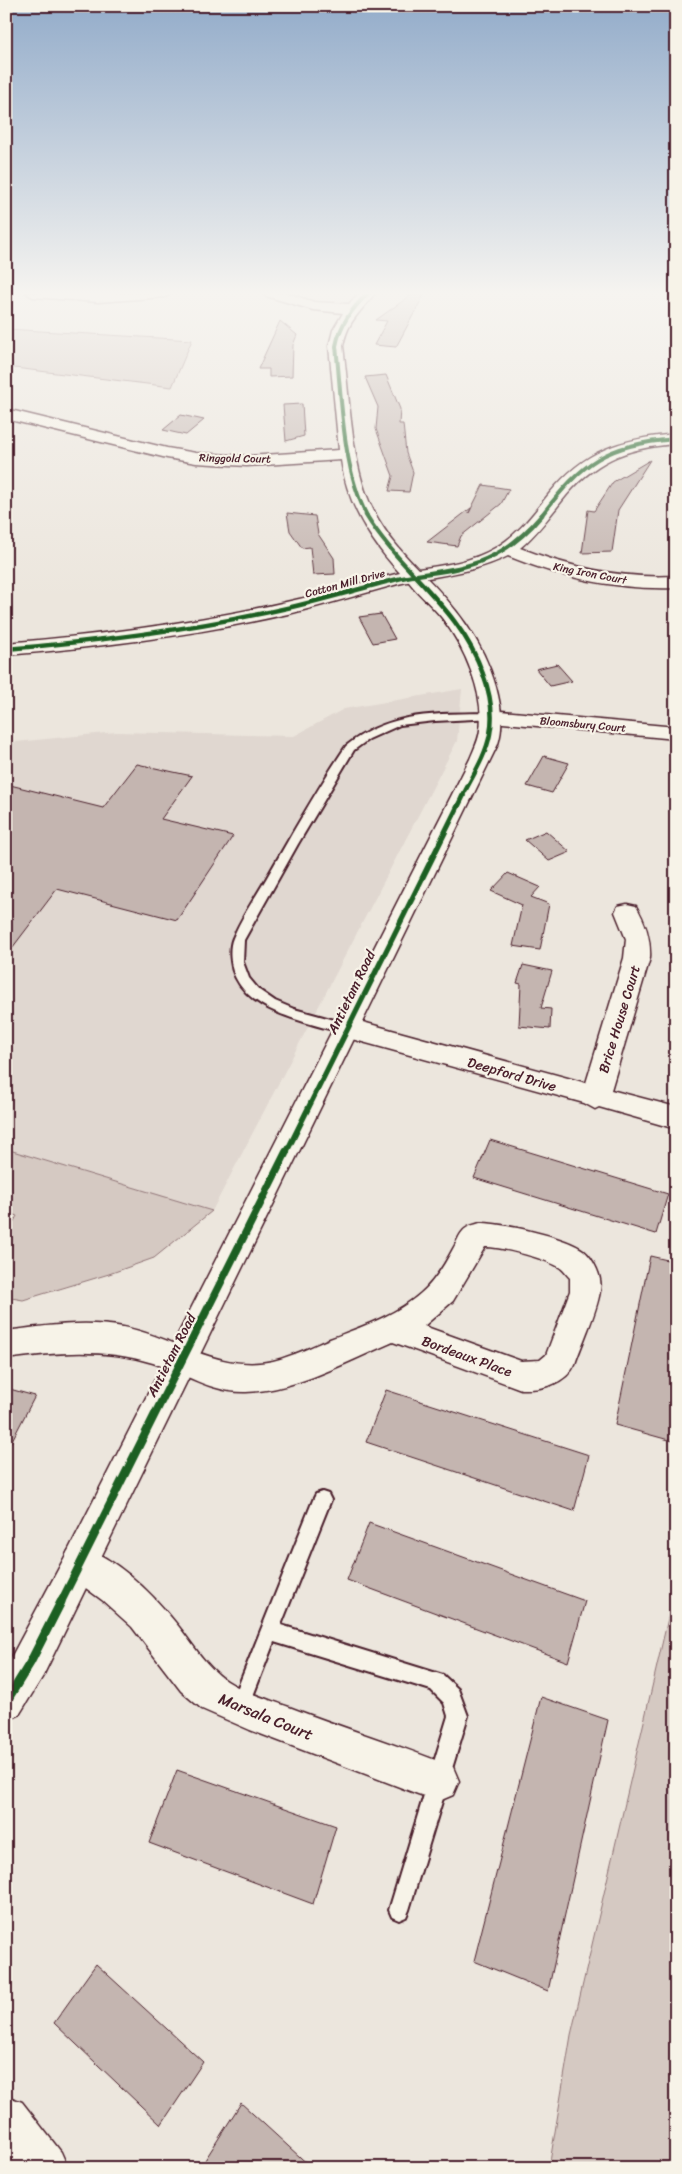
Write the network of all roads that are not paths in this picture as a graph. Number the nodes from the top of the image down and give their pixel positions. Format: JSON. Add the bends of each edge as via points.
{"nodes":[{"id":1,"x":341,"y":394,"type":"edge"},
{"id":2,"x":6,"y":414,"type":"edge"},
{"id":3,"x":676,"y":439,"type":"edge"},
{"id":4,"x":348,"y":454,"type":"junction"},
{"id":5,"x":507,"y":549,"type":"junction"},
{"id":6,"x":413,"y":575,"type":"junction"},
{"id":7,"x":676,"y":582,"type":"edge"},
{"id":8,"x":6,"y":649,"type":"edge"},
{"id":9,"x":490,"y":716,"type":"junction"},
{"id":10,"x":676,"y":733,"type":"edge"},
{"id":11,"x":627,"y":912,"type":"dead end"},
{"id":12,"x":348,"y":1028,"type":"junction"},
{"id":13,"x":595,"y":1098,"type":"junction"},
{"id":14,"x":676,"y":1118,"type":"edge"},
{"id":15,"x":392,"y":1328,"type":"junction"},
{"id":16,"x":6,"y":1345,"type":"edge"},
{"id":17,"x":183,"y":1360,"type":"junction"},
{"id":18,"x":322,"y":1500,"type":"dead end"},
{"id":19,"x":81,"y":1563,"type":"junction"},
{"id":20,"x":269,"y":1631,"type":"junction"},
{"id":21,"x":6,"y":1702,"type":"edge"},
{"id":22,"x":239,"y":1707,"type":"junction"},
{"id":23,"x":439,"y":1781,"type":"junction"},
{"id":24,"x":399,"y":1910,"type":"dead end"},
{"id":25,"x":6,"y":2118,"type":"edge"},
{"id":26,"x":44,"y":2168,"type":"edge"}],
"edges":[{"from":1,"to":4,"type":"street","name":"Antietam Road"},
{"from":2,"to":4,"type":"street","name":"Ringgold Court","via":[[196,458],[248,461]]},
{"from":3,"to":5,"type":"street","name":"Cotton Mill Drive","via":[[619,450],[588,464],[530,530]]},
{"from":4,"to":6,"type":"street","name":"Antietam Road","via":[[352,478],[371,522]]},
{"from":5,"to":6,"type":"street","name":"Cotton Mill Drive","via":[[467,566]]},
{"from":5,"to":7,"type":"street","name":"King Iron Court","via":[[581,574],[642,583]]},
{"from":6,"to":8,"type":"street","name":"Cotton Mill Drive","via":[[288,608],[165,632]]},
{"from":6,"to":9,"type":"street","name":"Antietam Road","via":[[463,631],[483,672]]},
{"from":9,"to":10,"type":"street","name":"Bloomsbury Court"},
{"from":9,"to":12,"type":"street","name":"Antietam Road","via":[[490,734],[481,759]]},
{"from":9,"to":12,"type":"lane","via":[[409,720],[374,730],[360,738],[350,748],[238,940],[235,955],[238,970],[254,994],[304,1018]]},
{"from":11,"to":13,"type":"street","name":"Brice House Court","via":[[638,939],[637,958]]},
{"from":12,"to":13,"type":"street","name":"Deepford Drive"},
{"from":12,"to":17,"type":"street","name":"Antietam Road"},
{"from":13,"to":14,"type":"street","name":"Deepford Drive"},
{"from":15,"to":15,"type":"street","name":"Bordeaux Place","via":[[521,1375],[535,1376],[559,1364],[585,1291],[585,1278],[572,1259],[559,1252],[495,1235],[480,1235],[474,1239],[449,1285],[436,1301],[414,1318]]},
{"from":15,"to":17,"type":"street","name":"Bordeaux Place","via":[[271,1376],[244,1378],[218,1375]]},
{"from":16,"to":17,"type":"street","via":[[53,1338],[92,1338],[123,1341]]},
{"from":17,"to":19,"type":"street","name":"Antietam Road"},
{"from":18,"to":20,"type":"lane"},
{"from":19,"to":21,"type":"street","name":"Antietam Road","via":[[30,1663]]},
{"from":19,"to":22,"type":"street","name":"Marsala Court","via":[[113,1584],[140,1608],[164,1636],[188,1673],[211,1693]]},
{"from":20,"to":22,"type":"lane"},
{"from":20,"to":23,"type":"lane","via":[[445,1687],[455,1700],[458,1716]]},
{"from":22,"to":23,"type":"street","name":"Marsala Court","via":[[388,1765]]},
{"from":23,"to":24,"type":"lane"},
{"from":25,"to":26,"type":"street"}]}
